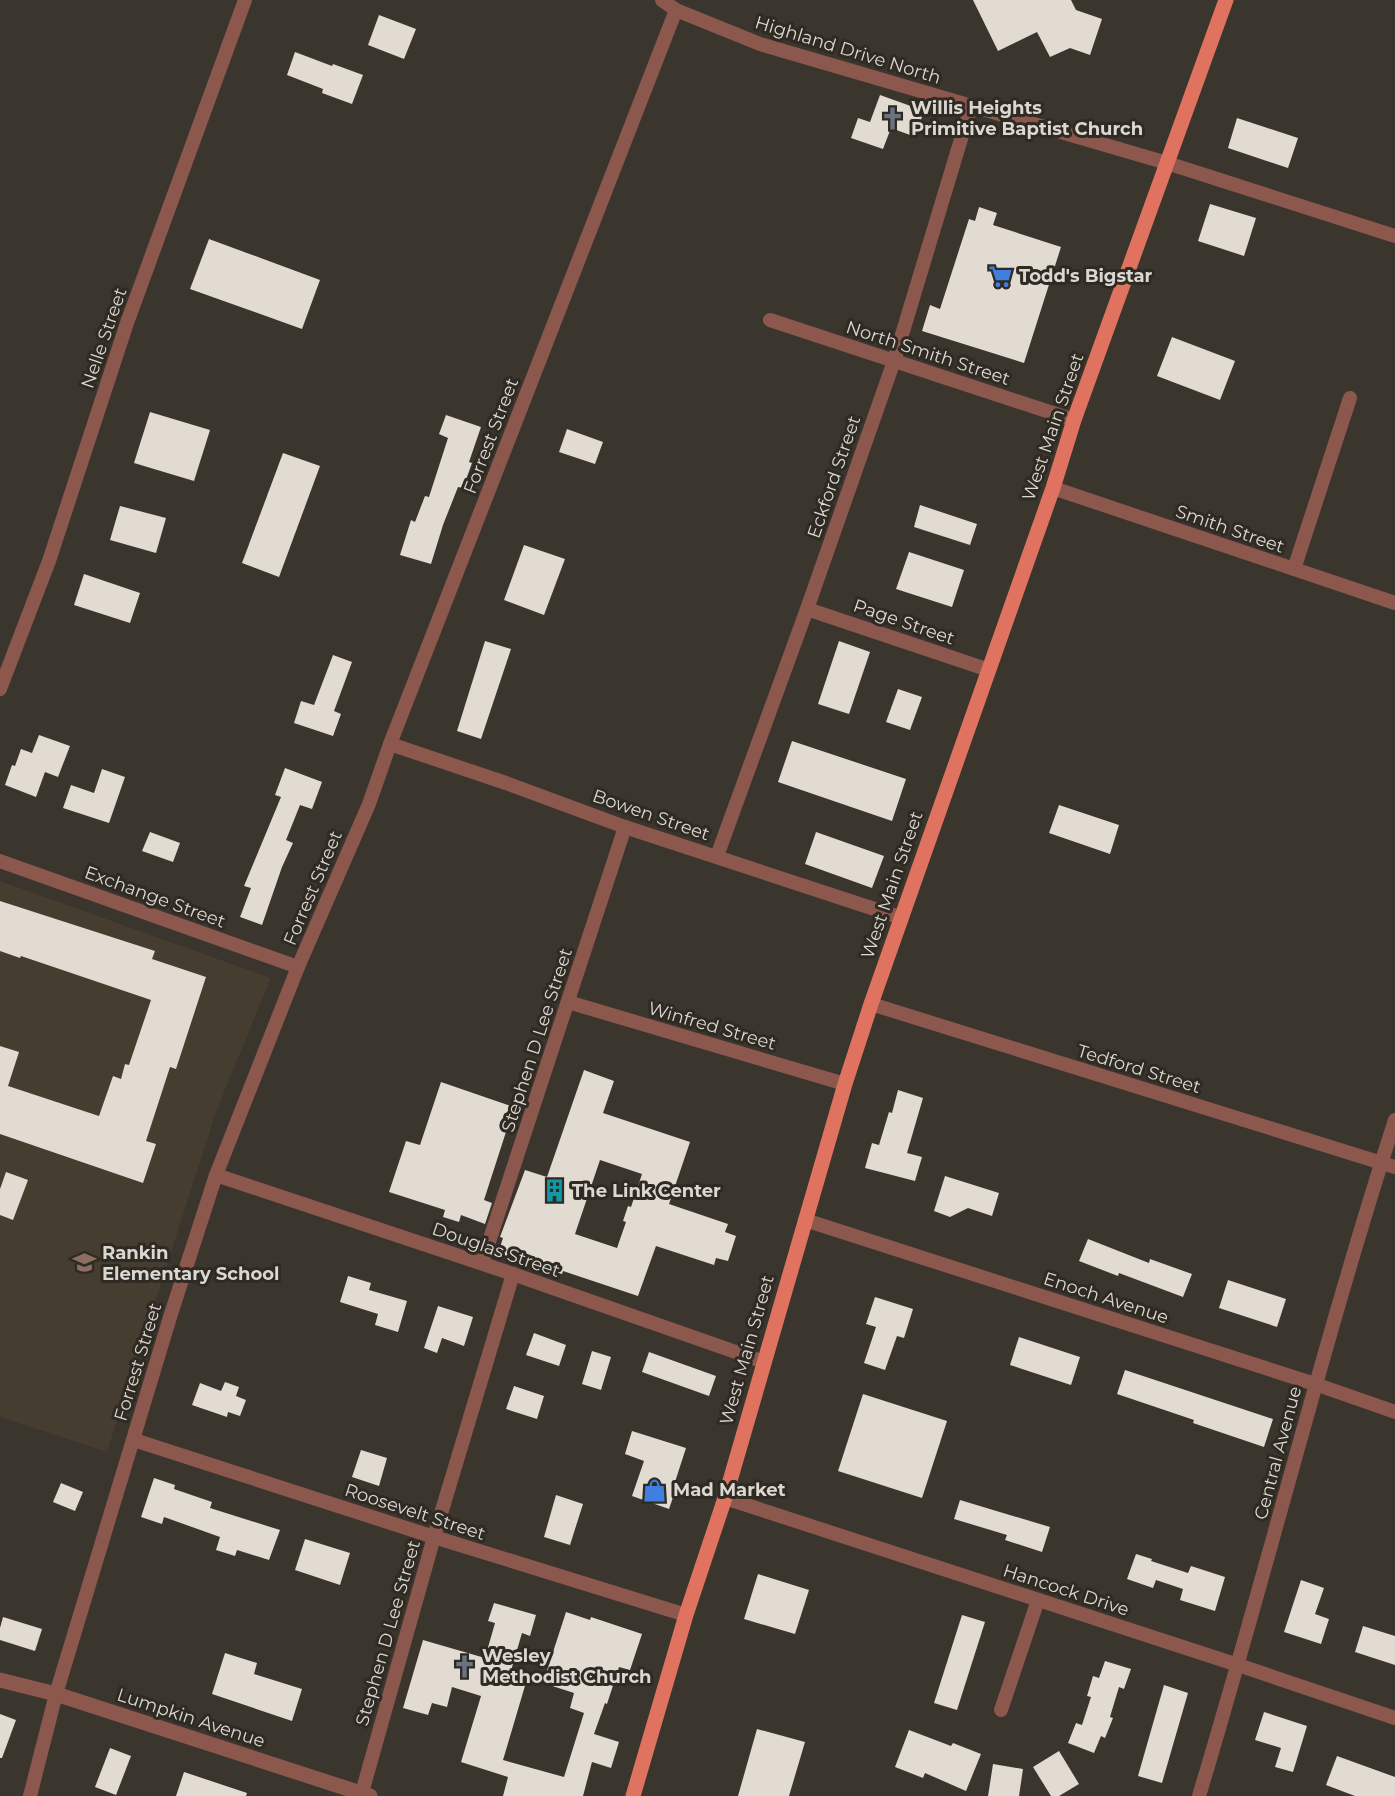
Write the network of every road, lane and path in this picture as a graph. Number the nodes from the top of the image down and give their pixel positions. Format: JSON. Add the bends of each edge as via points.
{"nodes":[{"id":1,"x":245,"y":0,"type":"edge"},
{"id":2,"x":662,"y":0,"type":"edge"},
{"id":3,"x":1226,"y":0,"type":"edge"},
{"id":4,"x":676,"y":10,"type":"junction"},
{"id":5,"x":970,"y":106,"type":"junction"},
{"id":6,"x":1167,"y":163,"type":"junction"},
{"id":7,"x":1395,"y":236,"type":"edge"},
{"id":8,"x":770,"y":320,"type":"dead end"},
{"id":9,"x":894,"y":361,"type":"junction"},
{"id":10,"x":1350,"y":398,"type":"dead end"},
{"id":11,"x":1074,"y":420,"type":"junction"},
{"id":12,"x":1053,"y":488,"type":"junction"},
{"id":13,"x":1294,"y":569,"type":"junction"},
{"id":14,"x":1395,"y":603,"type":"edge"},
{"id":15,"x":807,"y":609,"type":"junction"},
{"id":16,"x":988,"y":670,"type":"junction"},
{"id":17,"x":0,"y":689,"type":"edge"},
{"id":18,"x":390,"y":744,"type":"junction"},
{"id":19,"x":625,"y":827,"type":"junction"},
{"id":20,"x":717,"y":856,"type":"junction"},
{"id":21,"x":0,"y":861,"type":"edge"},
{"id":22,"x":902,"y":918,"type":"junction"},
{"id":23,"x":298,"y":967,"type":"junction"},
{"id":24,"x":568,"y":1002,"type":"junction"},
{"id":25,"x":871,"y":1004,"type":"junction"},
{"id":26,"x":845,"y":1084,"type":"junction"},
{"id":27,"x":1395,"y":1120,"type":"edge"},
{"id":28,"x":1381,"y":1163,"type":"junction"},
{"id":29,"x":1395,"y":1167,"type":"edge"},
{"id":30,"x":216,"y":1175,"type":"junction"},
{"id":31,"x":805,"y":1220,"type":"junction"},
{"id":32,"x":482,"y":1263,"type":"junction"},
{"id":33,"x":513,"y":1274,"type":"junction"},
{"id":34,"x":764,"y":1362,"type":"junction"},
{"id":35,"x":1315,"y":1384,"type":"junction"},
{"id":36,"x":1395,"y":1412,"type":"edge"},
{"id":37,"x":134,"y":1440,"type":"junction"},
{"id":38,"x":724,"y":1498,"type":"junction"},
{"id":39,"x":434,"y":1537,"type":"junction"},
{"id":40,"x":1038,"y":1600,"type":"junction"},
{"id":41,"x":686,"y":1615,"type":"junction"},
{"id":42,"x":1238,"y":1665,"type":"junction"},
{"id":43,"x":0,"y":1680,"type":"edge"},
{"id":44,"x":56,"y":1694,"type":"junction"},
{"id":45,"x":1001,"y":1710,"type":"dead end"},
{"id":46,"x":1395,"y":1718,"type":"edge"},
{"id":47,"x":364,"y":1795,"type":"edge"},
{"id":48,"x":30,"y":1796,"type":"edge"},
{"id":49,"x":633,"y":1796,"type":"edge"},
{"id":50,"x":1198,"y":1796,"type":"edge"}],
"edges":[{"from":1,"to":17,"type":"street","name":"Nelle Street","via":[[127,323],[49,561]]},
{"from":2,"to":4,"type":"street","name":"Highland Drive North"},
{"from":3,"to":6,"type":"main road","name":"West Main Street"},
{"from":4,"to":5,"type":"street","name":"Highland Drive North","via":[[760,44]]},
{"from":4,"to":18,"type":"street","name":"Forrest Street"},
{"from":5,"to":6,"type":"street","name":"Highland Drive North"},
{"from":5,"to":9,"type":"street","name":"Eckford Street"},
{"from":6,"to":7,"type":"street","name":"Highland Drive North"},
{"from":6,"to":11,"type":"main road","name":"West Main Street"},
{"from":8,"to":9,"type":"street","name":"North Smith Street"},
{"from":9,"to":11,"type":"street","name":"North Smith Street"},
{"from":9,"to":15,"type":"street","name":"Eckford Street"},
{"from":10,"to":13,"type":"street"},
{"from":11,"to":12,"type":"main road","name":"West Main Street"},
{"from":12,"to":13,"type":"street","name":"Smith Street"},
{"from":12,"to":16,"type":"main road","name":"West Main Street"},
{"from":13,"to":14,"type":"street","name":"Smith Street"},
{"from":15,"to":16,"type":"street","name":"Page Street"},
{"from":15,"to":20,"type":"street","name":"Eckford Street"},
{"from":16,"to":22,"type":"main road","name":"West Main Street"},
{"from":18,"to":19,"type":"street","name":"Bowen Street"},
{"from":18,"to":23,"type":"street","name":"Forrest Street","via":[[369,804]]},
{"from":19,"to":20,"type":"street","name":"Bowen Street"},
{"from":19,"to":24,"type":"street","name":"Stephen D Lee Street"},
{"from":20,"to":22,"type":"street","name":"Bowen Street"},
{"from":21,"to":23,"type":"street","name":"Exchange Street"},
{"from":22,"to":25,"type":"main road","name":"West Main Street"},
{"from":23,"to":30,"type":"street","name":"Forrest Street"},
{"from":24,"to":26,"type":"street","name":"Winfred Street"},
{"from":24,"to":32,"type":"street","name":"Stephen D Lee Street"},
{"from":25,"to":26,"type":"main road","name":"West Main Street"},
{"from":25,"to":28,"type":"street","name":"Tedford Street"},
{"from":26,"to":31,"type":"main road","name":"West Main Street"},
{"from":27,"to":28,"type":"street","name":"Central Avenue"},
{"from":28,"to":29,"type":"street","name":"Tedford Street"},
{"from":28,"to":35,"type":"street","name":"Central Avenue"},
{"from":30,"to":32,"type":"street","name":"Douglas Street"},
{"from":30,"to":37,"type":"street","name":"Forrest Street"},
{"from":31,"to":34,"type":"main road","name":"West Main Street"},
{"from":31,"to":35,"type":"street","name":"Enoch Avenue"},
{"from":32,"to":33,"type":"street","name":"Douglas Street"},
{"from":33,"to":34,"type":"street","name":"Douglas Street"},
{"from":33,"to":39,"type":"street","name":"Stephen D Lee Street"},
{"from":34,"to":38,"type":"main road","name":"West Main Street"},
{"from":35,"to":36,"type":"street","name":"Enoch Avenue"},
{"from":35,"to":42,"type":"street","name":"Central Avenue"},
{"from":37,"to":39,"type":"street","name":"Roosevelt Street"},
{"from":37,"to":44,"type":"street","name":"Forrest Street"},
{"from":38,"to":40,"type":"street","name":"Hancock Drive"},
{"from":38,"to":41,"type":"main road","name":"West Main Street"},
{"from":39,"to":41,"type":"street","name":"Roosevelt Street"},
{"from":39,"to":47,"type":"street","name":"Stephen D Lee Street"},
{"from":40,"to":42,"type":"street","name":"Hancock Drive"},
{"from":40,"to":45,"type":"street"},
{"from":41,"to":49,"type":"main road","name":"West Main Street"},
{"from":42,"to":46,"type":"street","name":"Hancock Drive"},
{"from":42,"to":50,"type":"street","name":"Central Avenue"},
{"from":43,"to":44,"type":"street","name":"Lumpkin Avenue"},
{"from":44,"to":47,"type":"street","name":"Lumpkin Avenue"},
{"from":44,"to":48,"type":"street","name":"Forrest Street"}]}
